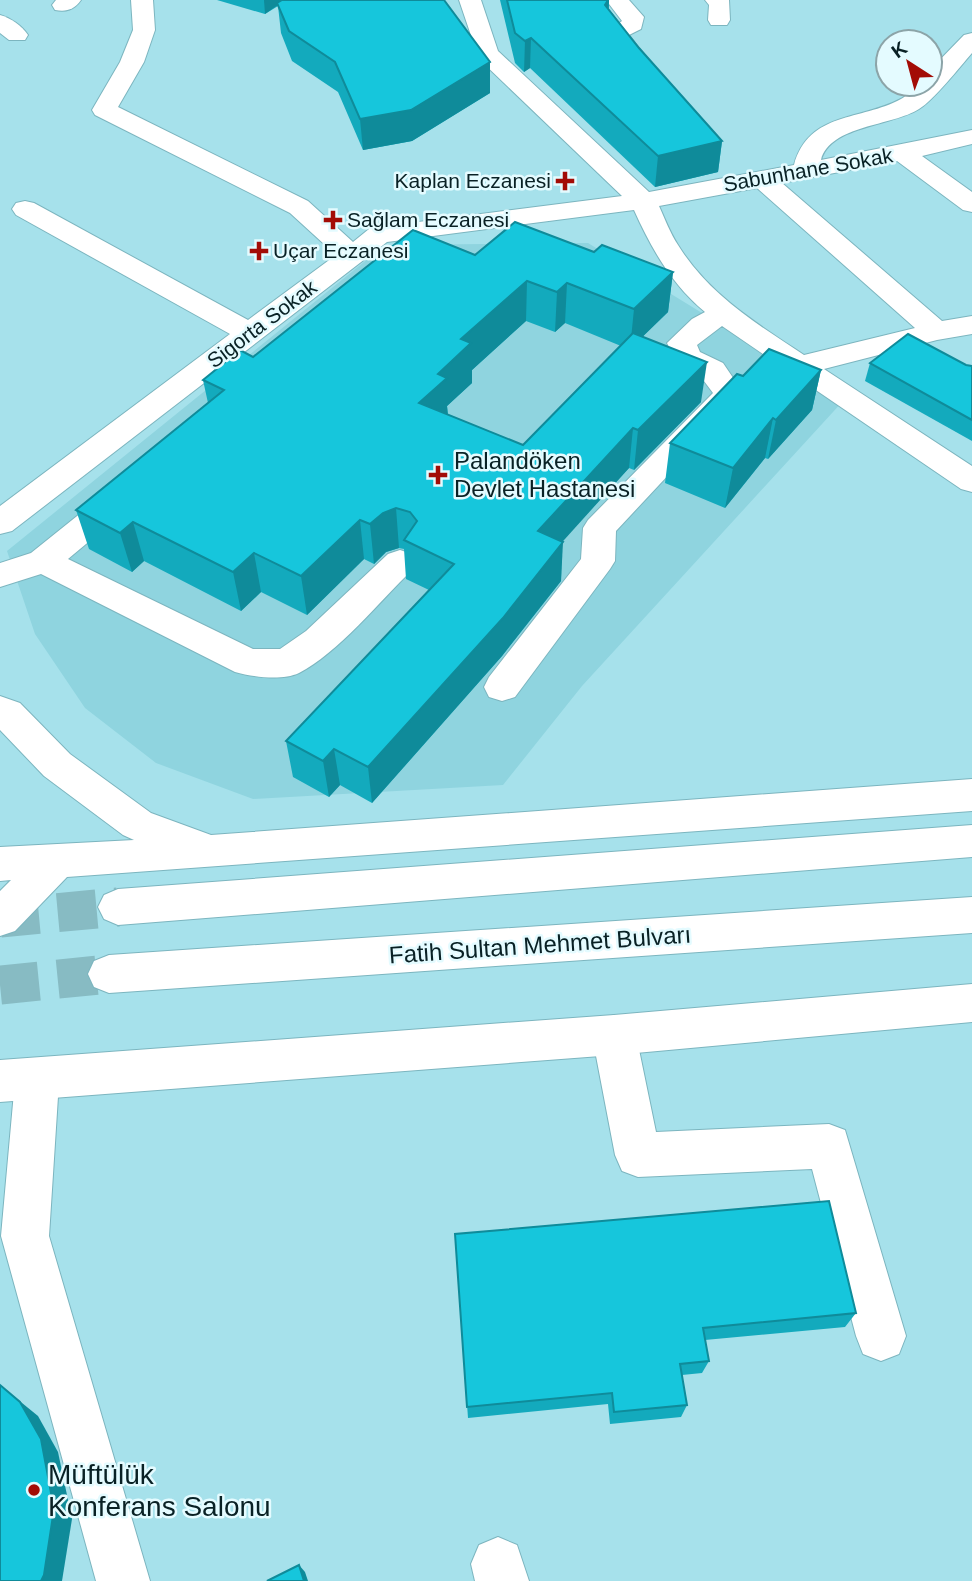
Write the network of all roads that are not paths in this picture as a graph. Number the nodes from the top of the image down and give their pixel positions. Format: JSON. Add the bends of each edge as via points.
{"nodes":[{"id":1,"x":142,"y":0,"type":"edge"},
{"id":2,"x":617,"y":0,"type":"edge"},
{"id":3,"x":446,"y":2,"type":"edge"},
{"id":4,"x":470,"y":4,"type":"edge"},
{"id":5,"x":972,"y":40,"type":"edge"},
{"id":6,"x":656,"y":83,"type":"edge"},
{"id":7,"x":972,"y":137,"type":"edge"},
{"id":8,"x":902,"y":153,"type":"junction"},
{"id":9,"x":806,"y":170,"type":"junction"},
{"id":10,"x":745,"y":174,"type":"junction"},
{"id":11,"x":643,"y":201,"type":"junction"},
{"id":12,"x":972,"y":204,"type":"edge"},
{"id":13,"x":25,"y":209,"type":"dead end"},
{"id":14,"x":352,"y":256,"type":"junction"},
{"id":15,"x":724,"y":313,"type":"junction"},
{"id":16,"x":972,"y":326,"type":"edge"},
{"id":17,"x":250,"y":333,"type":"junction"},
{"id":18,"x":938,"y":344,"type":"junction"},
{"id":19,"x":799,"y":366,"type":"junction"},
{"id":20,"x":149,"y":475,"type":"edge"},
{"id":21,"x":972,"y":481,"type":"edge"},
{"id":22,"x":0,"y":523,"type":"edge"},
{"id":23,"x":43,"y":561,"type":"junction"},
{"id":24,"x":400,"y":562,"type":"dead end"},
{"id":25,"x":0,"y":576,"type":"edge"},
{"id":26,"x":502,"y":687,"type":"dead end"},
{"id":27,"x":0,"y":710,"type":"edge"},
{"id":28,"x":972,"y":795,"type":"edge"},
{"id":29,"x":972,"y":841,"type":"edge"},
{"id":30,"x":208,"y":852,"type":"junction"},
{"id":31,"x":57,"y":861,"type":"junction"},
{"id":32,"x":0,"y":864,"type":"edge"},
{"id":33,"x":118,"y":907,"type":"tunnel mouth"},
{"id":34,"x":972,"y":915,"type":"edge"},
{"id":35,"x":0,"y":918,"type":"edge"},
{"id":36,"x":108,"y":974,"type":"tunnel mouth"},
{"id":37,"x":972,"y":1003,"type":"edge"},
{"id":38,"x":614,"y":1035,"type":"junction"},
{"id":39,"x":12,"y":1086,"type":"edge"},
{"id":40,"x":881,"y":1336,"type":"dead end"},
{"id":41,"x":123,"y":1581,"type":"edge"}],
"edges":[{"from":1,"to":14,"type":"main road","via":[[144,30],[132,62],[104,110],[299,207]]},
{"from":2,"to":6,"type":"main road","via":[[633,17],[633,24],[616,33]]},
{"from":3,"to":4,"type":"main road"},
{"from":4,"to":11,"type":"main road","via":[[487,54]]},
{"from":5,"to":9,"type":"main road","via":[[911,104],[835,130],[812,147]]},
{"from":7,"to":8,"type":"main road","name":"Sabunhane Sokak"},
{"from":8,"to":9,"type":"main road","name":"Sabunhane Sokak"},
{"from":8,"to":12,"type":"main road"},
{"from":9,"to":10,"type":"main road","name":"Sabunhane Sokak"},
{"from":10,"to":11,"type":"main road","name":"Sabunhane Sokak"},
{"from":10,"to":18,"type":"main road"},
{"from":11,"to":14,"type":"main road","name":"Sigorta Sokak","via":[[379,235]]},
{"from":11,"to":15,"type":"main road","via":[[681,270]]},
{"from":13,"to":17,"type":"main road"},
{"from":14,"to":17,"type":"main road","name":"Sigorta Sokak"},
{"from":15,"to":19,"type":"main road"},
{"from":15,"to":26,"type":"main road","via":[[682,343],[687,357],[712,370],[729,394],[600,528],[598,561]]},
{"from":16,"to":18,"type":"main road"},
{"from":17,"to":22,"type":"main road","name":"Sigorta Sokak"},
{"from":18,"to":19,"type":"main road","via":[[906,339]]},
{"from":19,"to":21,"type":"main road"},
{"from":20,"to":23,"type":"main road"},
{"from":23,"to":24,"type":"main road","via":[[248,663],[287,663],[319,640]]},
{"from":23,"to":25,"type":"main road"},
{"from":27,"to":30,"type":"main road","via":[[57,765],[137,824]]},
{"from":28,"to":30,"type":"main road"},
{"from":29,"to":33,"type":"main road"},
{"from":30,"to":31,"type":"main road"},
{"from":31,"to":32,"type":"main road"},
{"from":31,"to":35,"type":"main road"},
{"from":34,"to":36,"type":"main road","name":"Fatih Sultan Mehmet Bulvarı"},
{"from":37,"to":38,"type":"main road"},
{"from":38,"to":39,"type":"main road"},
{"from":38,"to":40,"type":"main road","via":[[638,1155],[829,1146]]},
{"from":39,"to":41,"type":"main road","via":[[25,1236]]}]}
